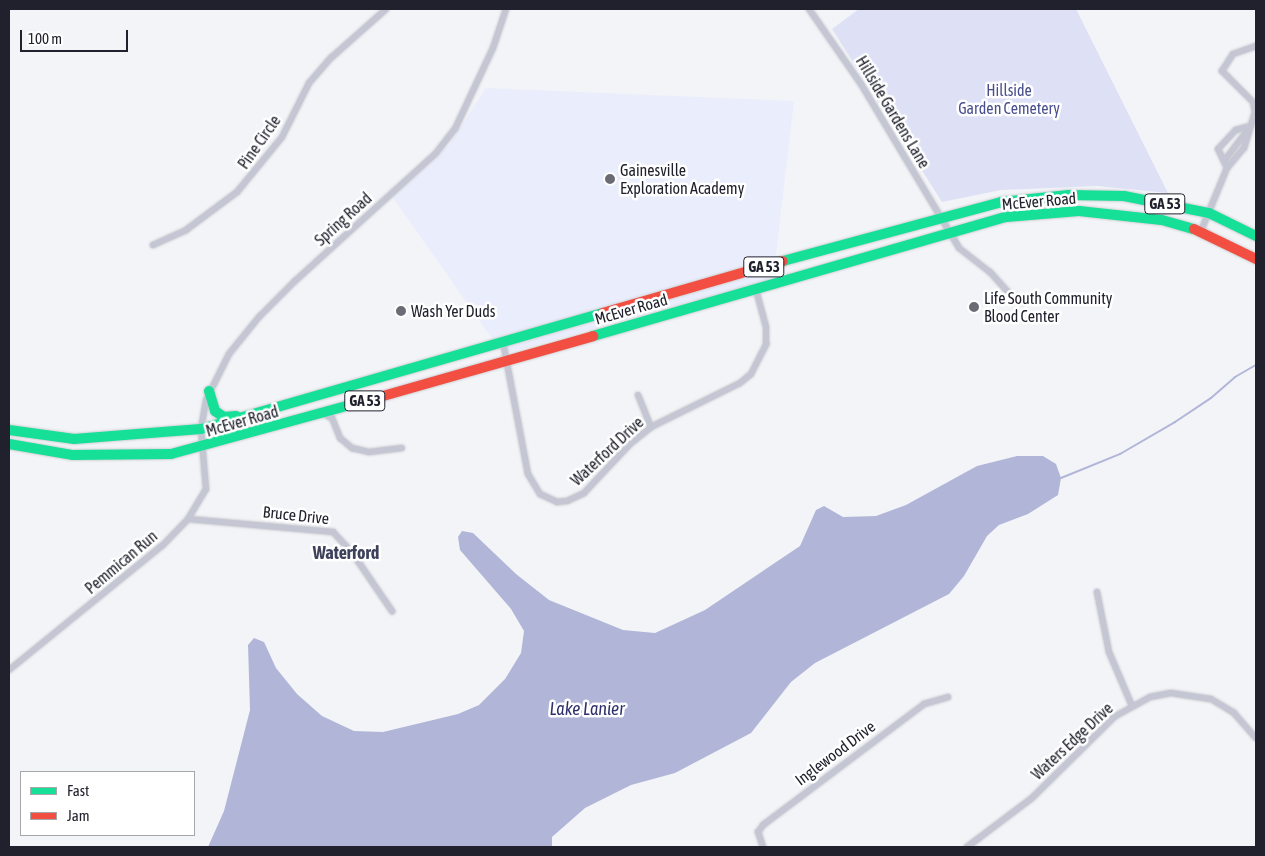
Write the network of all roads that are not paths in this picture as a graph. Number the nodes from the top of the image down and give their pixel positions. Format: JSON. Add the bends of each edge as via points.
{"nodes":[{"id":1,"x":386,"y":9,"type":"edge"},
{"id":2,"x":506,"y":9,"type":"edge"},
{"id":3,"x":809,"y":9,"type":"edge"},
{"id":4,"x":1256,"y":46,"type":"edge"},
{"id":5,"x":1250,"y":126,"type":"junction"},
{"id":6,"x":1224,"y":161,"type":"junction"},
{"id":7,"x":1228,"y":168,"type":"junction"},
{"id":8,"x":1209,"y":213,"type":"junction"},
{"id":9,"x":941,"y":220,"type":"junction"},
{"id":10,"x":1201,"y":232,"type":"junction"},
{"id":11,"x":949,"y":233,"type":"junction"},
{"id":12,"x":1256,"y":236,"type":"edge"},
{"id":13,"x":153,"y":245,"type":"dead end"},
{"id":14,"x":1256,"y":259,"type":"edge"},
{"id":15,"x":756,"y":290,"type":"junction"},
{"id":16,"x":1024,"y":302,"type":"dead end"},
{"id":17,"x":503,"y":342,"type":"junction"},
{"id":18,"x":508,"y":362,"type":"junction"},
{"id":19,"x":209,"y":391,"type":"junction"},
{"id":20,"x":638,"y":395,"type":"dead end"},
{"id":21,"x":297,"y":403,"type":"junction"},
{"id":22,"x":321,"y":413,"type":"junction"},
{"id":23,"x":652,"y":427,"type":"junction"},
{"id":24,"x":9,"y":430,"type":"edge"},
{"id":25,"x":201,"y":430,"type":"junction"},
{"id":26,"x":9,"y":444,"type":"edge"},
{"id":27,"x":205,"y":447,"type":"junction"},
{"id":28,"x":402,"y":448,"type":"dead end"},
{"id":29,"x":188,"y":519,"type":"junction"},
{"id":30,"x":1097,"y":592,"type":"dead end"},
{"id":31,"x":392,"y":611,"type":"dead end"},
{"id":32,"x":9,"y":670,"type":"edge"},
{"id":33,"x":948,"y":697,"type":"dead end"},
{"id":34,"x":1132,"y":706,"type":"junction"},
{"id":35,"x":1256,"y":738,"type":"edge"},
{"id":36,"x":763,"y":847,"type":"edge"},
{"id":37,"x":967,"y":847,"type":"edge"}],
"edges":[{"from":1,"to":13,"type":"street","name":"Pine Circle","via":[[332,57],[309,84],[282,137],[238,192],[186,230]]},
{"from":2,"to":19,"type":"street","name":"Spring Road","via":[[493,48],[455,129],[411,178],[369,213],[259,317],[229,354]]},
{"from":3,"to":9,"type":"street","name":"Hillside Gardens Lane","via":[[861,84]]},
{"from":4,"to":5,"type":"street","via":[[1233,54],[1222,71],[1253,102],[1255,112]]},
{"from":5,"to":6,"type":"street"},
{"from":5,"to":6,"type":"street","via":[[1236,130],[1218,149]]},
{"from":5,"to":7,"type":"street","via":[[1244,148]]},
{"from":6,"to":7,"type":"street"},
{"from":7,"to":8,"type":"street"},
{"from":8,"to":9,"type":"main road","name":"McEver Road","number":"GA 53","via":[[1124,196],[1069,195],[1001,202]]},
{"from":8,"to":10,"type":"street"},
{"from":8,"to":12,"type":"main road","name":"McEver Road","number":"GA 53"},
{"from":9,"to":11,"type":"street","name":"Hillside Gardens Lane"},
{"from":9,"to":17,"type":"main road","name":"McEver Road","number":"GA 53"},
{"from":10,"to":11,"type":"main road","name":"McEver Road","number":"GA 53","via":[[1162,220],[1079,211],[1006,217]]},
{"from":10,"to":14,"type":"main road","name":"McEver Road","number":"GA 53"},
{"from":11,"to":15,"type":"main road","name":"McEver Road","number":"GA 53","via":[[892,247]]},
{"from":11,"to":16,"type":"street","name":"Hillside Gardens Lane","via":[[959,248],[990,272],[1009,293]]},
{"from":15,"to":18,"type":"main road","name":"McEver Road","number":"GA 53","via":[[606,330]]},
{"from":15,"to":23,"type":"street","name":"Waterford Drive","via":[[766,327],[766,344],[751,374],[740,383]]},
{"from":17,"to":18,"type":"street","name":"Waterford Drive"},
{"from":17,"to":21,"type":"main road","name":"McEver Road","number":"GA 53"},
{"from":18,"to":22,"type":"main road","name":"McEver Road","number":"GA 53"},
{"from":18,"to":23,"type":"street","name":"Waterford Drive","via":[[528,474],[533,486],[547,499],[568,501],[584,493],[629,445]]},
{"from":19,"to":21,"type":"main road","via":[[216,411],[224,417],[285,402]]},
{"from":19,"to":25,"type":"street","name":"Spring Road"},
{"from":20,"to":23,"type":"street"},
{"from":21,"to":25,"type":"main road","name":"McEver Road","number":"GA 53"},
{"from":22,"to":27,"type":"main road","name":"McEver Road","number":"GA 53"},
{"from":22,"to":28,"type":"street","via":[[332,418],[340,438],[352,448],[369,452]]},
{"from":24,"to":25,"type":"main road","name":"McEver Road","number":"GA 53","via":[[74,439]]},
{"from":25,"to":27,"type":"street","name":"Spring Road"},
{"from":26,"to":27,"type":"main road","name":"McEver Road","number":"GA 53","via":[[73,455],[119,457],[170,454]]},
{"from":27,"to":29,"type":"street","name":"Pemmican Run","via":[[206,488]]},
{"from":29,"to":31,"type":"street","name":"Bruce Drive","via":[[333,532],[351,551]]},
{"from":29,"to":32,"type":"street","name":"Pemmican Run","via":[[163,545]]},
{"from":30,"to":34,"type":"street","via":[[1109,652]]},
{"from":33,"to":36,"type":"street","name":"Inglewood Drive","via":[[924,704],[763,825],[758,832]]},
{"from":34,"to":35,"type":"street","name":"Waters Edge Drive","via":[[1150,697],[1171,693],[1212,700],[1234,713]]},
{"from":34,"to":37,"type":"street","name":"Waters Edge Drive","via":[[1114,717],[1032,798]]}]}
